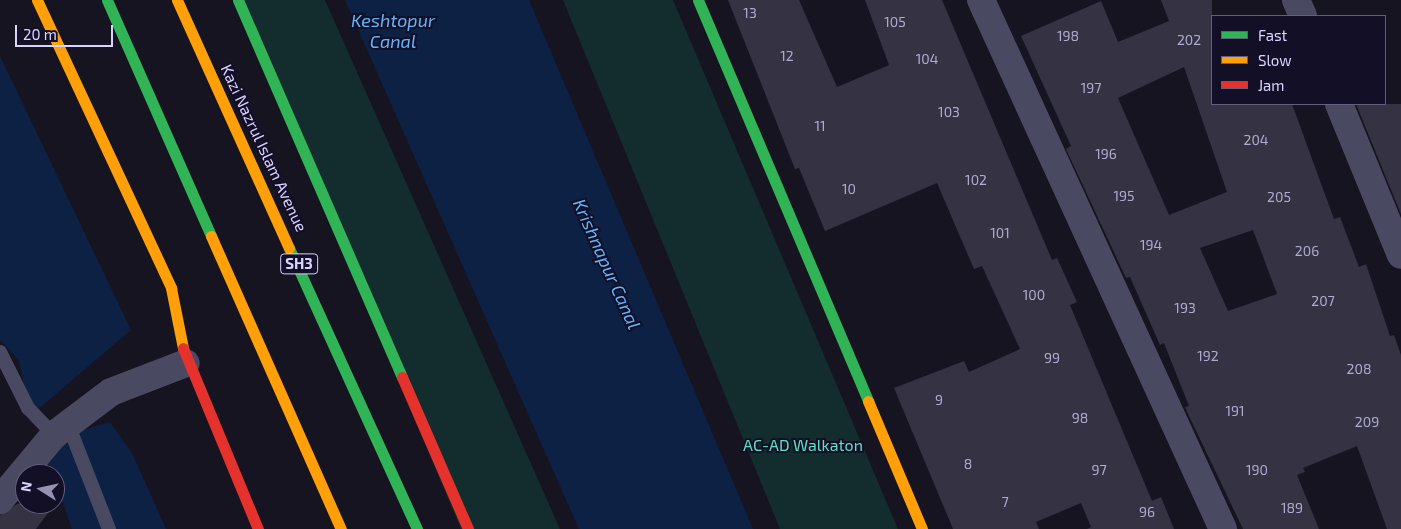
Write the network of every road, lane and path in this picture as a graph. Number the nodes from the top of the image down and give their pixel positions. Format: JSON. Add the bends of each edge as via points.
{"nodes":[{"id":1,"x":37,"y":0,"type":"edge"},
{"id":2,"x":107,"y":0,"type":"edge"},
{"id":3,"x":178,"y":0,"type":"edge"},
{"id":4,"x":238,"y":0,"type":"edge"},
{"id":5,"x":698,"y":0,"type":"edge"},
{"id":6,"x":981,"y":0,"type":"edge"},
{"id":7,"x":1296,"y":0,"type":"edge"},
{"id":8,"x":1303,"y":15,"type":"edge"},
{"id":9,"x":1339,"y":105,"type":"edge"},
{"id":10,"x":1401,"y":255,"type":"edge"},
{"id":11,"x":0,"y":352,"type":"edge"},
{"id":12,"x":186,"y":364,"type":"junction"},
{"id":13,"x":61,"y":429,"type":"junction"},
{"id":14,"x":0,"y":500,"type":"edge"},
{"id":15,"x":109,"y":529,"type":"edge"},
{"id":16,"x":258,"y":529,"type":"edge"},
{"id":17,"x":341,"y":529,"type":"edge"},
{"id":18,"x":417,"y":529,"type":"edge"},
{"id":19,"x":468,"y":529,"type":"edge"},
{"id":20,"x":922,"y":529,"type":"edge"},
{"id":21,"x":1223,"y":529,"type":"edge"}],
"edges":[{"from":1,"to":12,"type":"street","via":[[170,288]]},
{"from":2,"to":17,"type":"street"},
{"from":3,"to":18,"type":"street","name":"Kazi Nazrul Islam Avenue","number":"SH3"},
{"from":4,"to":19,"type":"street"},
{"from":5,"to":20,"type":"street"},
{"from":6,"to":21,"type":"street"},
{"from":7,"to":8,"type":"street"},
{"from":9,"to":10,"type":"street"},
{"from":11,"to":13,"type":"lane","via":[[28,408]]},
{"from":12,"to":13,"type":"street","via":[[110,392]]},
{"from":12,"to":16,"type":"street"},
{"from":13,"to":14,"type":"street"},
{"from":13,"to":15,"type":"lane"}]}
